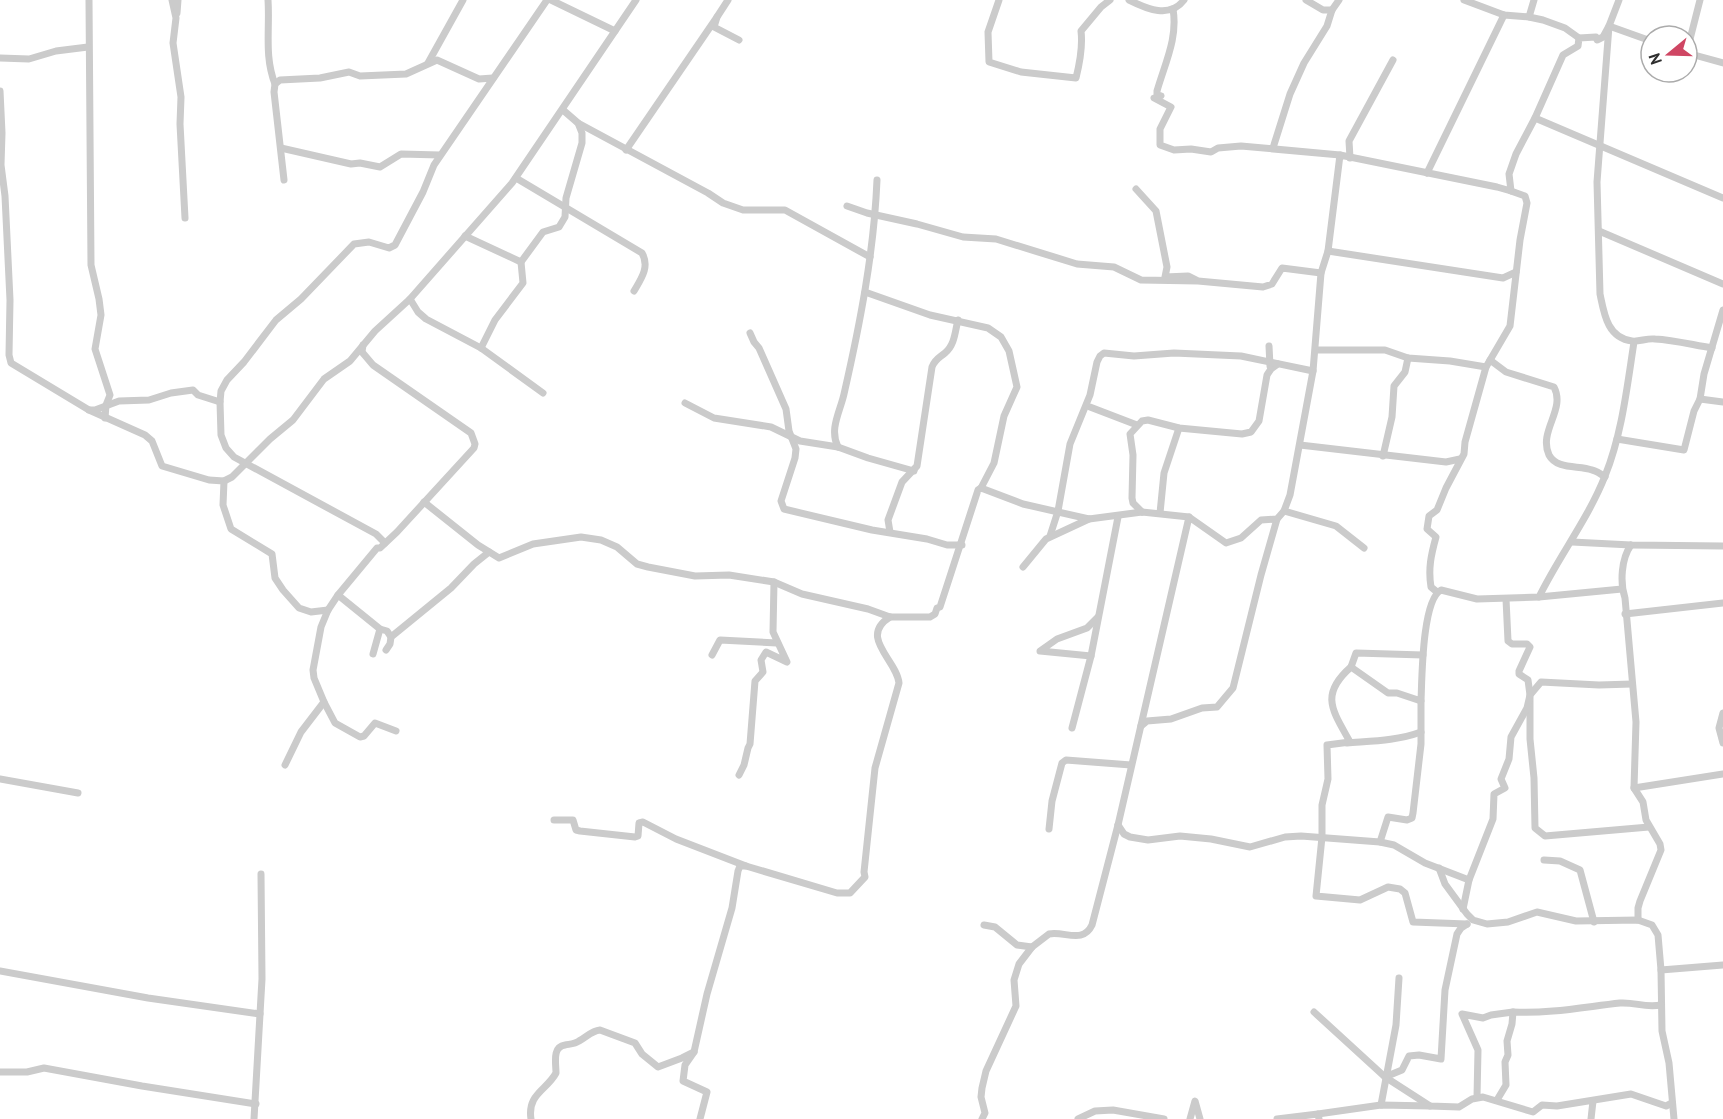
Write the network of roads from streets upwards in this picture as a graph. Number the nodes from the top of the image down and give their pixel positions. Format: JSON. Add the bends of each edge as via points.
{"nodes":[{"id":1,"x":89,"y":0,"type":"edge"},
{"id":2,"x":172,"y":0,"type":"edge"},
{"id":3,"x":178,"y":0,"type":"edge"},
{"id":4,"x":268,"y":0,"type":"edge"},
{"id":5,"x":463,"y":0,"type":"edge"},
{"id":6,"x":549,"y":0,"type":"edge"},
{"id":7,"x":636,"y":0,"type":"edge"},
{"id":8,"x":728,"y":0,"type":"edge"},
{"id":9,"x":999,"y":0,"type":"edge"},
{"id":10,"x":1110,"y":0,"type":"edge"},
{"id":11,"x":1130,"y":0,"type":"edge"},
{"id":12,"x":1184,"y":0,"type":"edge"},
{"id":13,"x":1306,"y":0,"type":"edge"},
{"id":14,"x":1339,"y":0,"type":"edge"},
{"id":15,"x":1464,"y":0,"type":"edge"},
{"id":16,"x":1534,"y":0,"type":"edge"},
{"id":17,"x":1619,"y":0,"type":"edge"},
{"id":18,"x":1700,"y":0,"type":"edge"},
{"id":19,"x":1484,"y":4,"type":"edge"},
{"id":20,"x":1173,"y":9,"type":"junction"},
{"id":21,"x":1332,"y":10,"type":"junction"},
{"id":22,"x":1504,"y":15,"type":"junction"},
{"id":23,"x":717,"y":17,"type":"junction"},
{"id":24,"x":1529,"y":17,"type":"junction"},
{"id":25,"x":1694,"y":24,"type":"edge"},
{"id":26,"x":1609,"y":26,"type":"junction"},
{"id":27,"x":615,"y":31,"type":"junction"},
{"id":28,"x":1639,"y":36,"type":"edge"},
{"id":29,"x":1579,"y":38,"type":"junction"},
{"id":30,"x":739,"y":40,"type":"dead end"},
{"id":31,"x":173,"y":43,"type":"junction"},
{"id":32,"x":88,"y":46,"type":"junction"},
{"id":33,"x":1699,"y":56,"type":"edge"},
{"id":34,"x":0,"y":58,"type":"edge"},
{"id":35,"x":1393,"y":60,"type":"dead end"},
{"id":36,"x":1723,"y":63,"type":"edge"},
{"id":37,"x":427,"y":64,"type":"junction"},
{"id":38,"x":493,"y":78,"type":"junction"},
{"id":39,"x":275,"y":84,"type":"junction"},
{"id":40,"x":0,"y":91,"type":"edge"},
{"id":41,"x":563,"y":110,"type":"junction"},
{"id":42,"x":1535,"y":118,"type":"junction"},
{"id":43,"x":578,"y":123,"type":"junction"},
{"id":44,"x":1,"y":142,"type":"edge"},
{"id":45,"x":1600,"y":144,"type":"junction"},
{"id":46,"x":281,"y":148,"type":"junction"},
{"id":47,"x":1273,"y":148,"type":"junction"},
{"id":48,"x":626,"y":150,"type":"junction"},
{"id":49,"x":440,"y":155,"type":"junction"},
{"id":50,"x":1340,"y":155,"type":"junction"},
{"id":51,"x":1350,"y":158,"type":"junction"},
{"id":52,"x":1427,"y":173,"type":"junction"},
{"id":53,"x":516,"y":178,"type":"junction"},
{"id":54,"x":284,"y":180,"type":"dead end"},
{"id":55,"x":877,"y":180,"type":"dead end"},
{"id":56,"x":1136,"y":189,"type":"dead end"},
{"id":57,"x":1511,"y":191,"type":"junction"},
{"id":58,"x":1723,"y":198,"type":"edge"},
{"id":59,"x":847,"y":206,"type":"dead end"},
{"id":60,"x":566,"y":207,"type":"junction"},
{"id":61,"x":875,"y":215,"type":"junction"},
{"id":62,"x":185,"y":218,"type":"dead end"},
{"id":63,"x":1599,"y":231,"type":"junction"},
{"id":64,"x":465,"y":236,"type":"junction"},
{"id":65,"x":1328,"y":251,"type":"junction"},
{"id":66,"x":870,"y":257,"type":"junction"},
{"id":67,"x":521,"y":262,"type":"junction"},
{"id":68,"x":1516,"y":272,"type":"junction"},
{"id":69,"x":1321,"y":273,"type":"junction"},
{"id":70,"x":1198,"y":282,"type":"junction"},
{"id":71,"x":1723,"y":284,"type":"edge"},
{"id":72,"x":634,"y":291,"type":"dead end"},
{"id":73,"x":865,"y":292,"type":"junction"},
{"id":74,"x":410,"y":299,"type":"junction"},
{"id":75,"x":1723,"y":310,"type":"edge"},
{"id":76,"x":958,"y":320,"type":"junction"},
{"id":77,"x":750,"y":333,"type":"dead end"},
{"id":78,"x":1634,"y":342,"type":"junction"},
{"id":79,"x":363,"y":345,"type":"junction"},
{"id":80,"x":1269,"y":346,"type":"dead end"},
{"id":81,"x":481,"y":348,"type":"junction"},
{"id":82,"x":1712,"y":348,"type":"junction"},
{"id":83,"x":1316,"y":350,"type":"junction"},
{"id":84,"x":1408,"y":358,"type":"junction"},
{"id":85,"x":1488,"y":364,"type":"junction"},
{"id":86,"x":1270,"y":365,"type":"junction"},
{"id":87,"x":1313,"y":371,"type":"junction"},
{"id":88,"x":543,"y":393,"type":"dead end"},
{"id":89,"x":1700,"y":399,"type":"junction"},
{"id":90,"x":220,"y":402,"type":"junction"},
{"id":91,"x":1723,"y":402,"type":"edge"},
{"id":92,"x":685,"y":403,"type":"dead end"},
{"id":93,"x":106,"y":405,"type":"junction"},
{"id":94,"x":1090,"y":407,"type":"dead end"},
{"id":95,"x":89,"y":410,"type":"junction"},
{"id":96,"x":105,"y":418,"type":"junction"},
{"id":97,"x":1137,"y":425,"type":"junction"},
{"id":98,"x":1179,"y":428,"type":"junction"},
{"id":99,"x":792,"y":438,"type":"junction"},
{"id":100,"x":1617,"y":440,"type":"junction"},
{"id":101,"x":1300,"y":445,"type":"junction"},
{"id":102,"x":838,"y":447,"type":"junction"},
{"id":103,"x":1383,"y":456,"type":"junction"},
{"id":104,"x":1460,"y":459,"type":"junction"},
{"id":105,"x":247,"y":464,"type":"junction"},
{"id":106,"x":914,"y":471,"type":"junction"},
{"id":107,"x":1605,"y":477,"type":"junction"},
{"id":108,"x":224,"y":482,"type":"junction"},
{"id":109,"x":981,"y":488,"type":"junction"},
{"id":110,"x":424,"y":502,"type":"junction"},
{"id":111,"x":1058,"y":511,"type":"junction"},
{"id":112,"x":1284,"y":511,"type":"junction"},
{"id":113,"x":1142,"y":512,"type":"junction"},
{"id":114,"x":1160,"y":513,"type":"junction"},
{"id":115,"x":1118,"y":517,"type":"junction"},
{"id":116,"x":1189,"y":517,"type":"junction"},
{"id":117,"x":1089,"y":519,"type":"junction"},
{"id":118,"x":1277,"y":519,"type":"junction"},
{"id":119,"x":890,"y":532,"type":"junction"},
{"id":120,"x":1050,"y":536,"type":"junction"},
{"id":121,"x":1572,"y":542,"type":"junction"},
{"id":122,"x":385,"y":543,"type":"junction"},
{"id":123,"x":962,"y":545,"type":"junction"},
{"id":124,"x":1631,"y":545,"type":"junction"},
{"id":125,"x":1723,"y":546,"type":"edge"},
{"id":126,"x":1364,"y":549,"type":"dead end"},
{"id":127,"x":489,"y":552,"type":"junction"},
{"id":128,"x":1023,"y":567,"type":"dead end"},
{"id":129,"x":774,"y":582,"type":"junction"},
{"id":130,"x":1622,"y":589,"type":"junction"},
{"id":131,"x":1437,"y":592,"type":"junction"},
{"id":132,"x":338,"y":594,"type":"junction"},
{"id":133,"x":1539,"y":597,"type":"junction"},
{"id":134,"x":1506,"y":599,"type":"junction"},
{"id":135,"x":1723,"y":603,"type":"edge"},
{"id":136,"x":328,"y":610,"type":"junction"},
{"id":137,"x":1625,"y":614,"type":"junction"},
{"id":138,"x":890,"y":617,"type":"junction"},
{"id":139,"x":1098,"y":617,"type":"junction"},
{"id":140,"x":380,"y":629,"type":"junction"},
{"id":141,"x":391,"y":636,"type":"junction"},
{"id":142,"x":777,"y":643,"type":"junction"},
{"id":143,"x":386,"y":650,"type":"dead end"},
{"id":144,"x":374,"y":654,"type":"dead end"},
{"id":145,"x":712,"y":655,"type":"dead end"},
{"id":146,"x":1422,"y":655,"type":"junction"},
{"id":147,"x":1091,"y":656,"type":"junction"},
{"id":148,"x":1351,"y":667,"type":"junction"},
{"id":149,"x":1632,"y":684,"type":"junction"},
{"id":150,"x":1530,"y":695,"type":"junction"},
{"id":151,"x":1421,"y":701,"type":"junction"},
{"id":152,"x":324,"y":702,"type":"junction"},
{"id":153,"x":1723,"y":713,"type":"edge"},
{"id":154,"x":1140,"y":726,"type":"junction"},
{"id":155,"x":1072,"y":728,"type":"dead end"},
{"id":156,"x":396,"y":731,"type":"dead end"},
{"id":157,"x":1421,"y":732,"type":"junction"},
{"id":158,"x":1723,"y":743,"type":"edge"},
{"id":159,"x":1327,"y":745,"type":"junction"},
{"id":160,"x":285,"y":765,"type":"dead end"},
{"id":161,"x":1131,"y":765,"type":"junction"},
{"id":162,"x":1723,"y":774,"type":"edge"},
{"id":163,"x":739,"y":775,"type":"dead end"},
{"id":164,"x":0,"y":779,"type":"edge"},
{"id":165,"x":1634,"y":788,"type":"junction"},
{"id":166,"x":78,"y":793,"type":"dead end"},
{"id":167,"x":554,"y":820,"type":"dead end"},
{"id":168,"x":1118,"y":825,"type":"junction"},
{"id":169,"x":1649,"y":827,"type":"junction"},
{"id":170,"x":1049,"y":829,"type":"dead end"},
{"id":171,"x":1322,"y":837,"type":"junction"},
{"id":172,"x":1380,"y":842,"type":"junction"},
{"id":173,"x":1544,"y":860,"type":"dead end"},
{"id":174,"x":746,"y":866,"type":"junction"},
{"id":175,"x":1439,"y":868,"type":"junction"},
{"id":176,"x":261,"y":874,"type":"dead end"},
{"id":177,"x":1469,"y":880,"type":"junction"},
{"id":178,"x":1463,"y":909,"type":"junction"},
{"id":179,"x":1638,"y":920,"type":"junction"},
{"id":180,"x":1470,"y":922,"type":"junction"},
{"id":181,"x":1594,"y":922,"type":"junction"},
{"id":182,"x":984,"y":925,"type":"dead end"},
{"id":183,"x":1032,"y":947,"type":"junction"},
{"id":184,"x":1723,"y":964,"type":"edge"},
{"id":185,"x":1661,"y":970,"type":"junction"},
{"id":186,"x":0,"y":971,"type":"edge"},
{"id":187,"x":1399,"y":978,"type":"dead end"},
{"id":188,"x":1661,"y":1005,"type":"junction"},
{"id":189,"x":1314,"y":1012,"type":"dead end"},
{"id":190,"x":1513,"y":1012,"type":"junction"},
{"id":191,"x":260,"y":1014,"type":"junction"},
{"id":192,"x":694,"y":1052,"type":"junction"},
{"id":193,"x":0,"y":1072,"type":"edge"},
{"id":194,"x":1385,"y":1077,"type":"junction"},
{"id":195,"x":1477,"y":1097,"type":"junction"},
{"id":196,"x":1497,"y":1100,"type":"junction"},
{"id":197,"x":1593,"y":1101,"type":"junction"},
{"id":198,"x":1672,"y":1103,"type":"junction"},
{"id":199,"x":256,"y":1104,"type":"junction"},
{"id":200,"x":1381,"y":1105,"type":"junction"},
{"id":201,"x":1430,"y":1106,"type":"junction"},
{"id":202,"x":1318,"y":1116,"type":"edge"},
{"id":203,"x":1153,"y":1117,"type":"edge"},
{"id":204,"x":254,"y":1119,"type":"edge"},
{"id":205,"x":531,"y":1119,"type":"edge"},
{"id":206,"x":700,"y":1119,"type":"edge"},
{"id":207,"x":982,"y":1119,"type":"edge"},
{"id":208,"x":1078,"y":1119,"type":"edge"},
{"id":209,"x":1164,"y":1119,"type":"edge"},
{"id":210,"x":1190,"y":1119,"type":"edge"},
{"id":211,"x":1200,"y":1119,"type":"edge"},
{"id":212,"x":1277,"y":1119,"type":"edge"},
{"id":213,"x":1591,"y":1119,"type":"edge"},
{"id":214,"x":1674,"y":1119,"type":"edge"}],
"edges":[{"from":1,"to":32,"type":"street"},
{"from":2,"to":31,"type":"street","via":[[176,18]]},
{"from":3,"to":31,"type":"street","via":[[178,34]]},
{"from":4,"to":39,"type":"street","via":[[267,45]]},
{"from":5,"to":37,"type":"street"},
{"from":6,"to":27,"type":"street"},
{"from":6,"to":38,"type":"street"},
{"from":7,"to":27,"type":"street"},
{"from":8,"to":23,"type":"street"},
{"from":9,"to":10,"type":"street","via":[[988,32],[989,62],[1021,72],[1076,78],[1081,31]]},
{"from":11,"to":20,"type":"street","via":[[1156,11]]},
{"from":12,"to":20,"type":"street"},
{"from":13,"to":21,"type":"street","via":[[1323,10]]},
{"from":14,"to":21,"type":"street"},
{"from":15,"to":19,"type":"street"},
{"from":16,"to":24,"type":"street"},
{"from":17,"to":26,"type":"street"},
{"from":18,"to":25,"type":"street"},
{"from":19,"to":22,"type":"street"},
{"from":20,"to":47,"type":"street","via":[[1173,40],[1157,91],[1161,96],[1154,98],[1171,108],[1160,129],[1160,145],[1174,150],[1211,152],[1241,146]]},
{"from":21,"to":47,"type":"street","via":[[1290,94]]},
{"from":22,"to":24,"type":"street"},
{"from":22,"to":52,"type":"street"},
{"from":23,"to":30,"type":"street","via":[[714,27]]},
{"from":23,"to":48,"type":"street"},
{"from":24,"to":29,"type":"street","via":[[1559,25]]},
{"from":26,"to":28,"type":"street"},
{"from":26,"to":29,"type":"street","via":[[1597,40]]},
{"from":26,"to":45,"type":"street"},
{"from":27,"to":41,"type":"street"},
{"from":29,"to":42,"type":"street","via":[[1578,46],[1563,56]]},
{"from":31,"to":62,"type":"street","via":[[181,97]]},
{"from":32,"to":34,"type":"street","via":[[29,59]]},
{"from":32,"to":93,"type":"street","via":[[91,265],[101,315],[95,349],[110,395]]},
{"from":33,"to":36,"type":"street"},
{"from":35,"to":51,"type":"street","via":[[1349,141]]},
{"from":37,"to":38,"type":"street","via":[[437,60],[479,79]]},
{"from":37,"to":39,"type":"street","via":[[406,74],[360,76],[349,72],[280,80]]},
{"from":38,"to":49,"type":"street"},
{"from":39,"to":46,"type":"street"},
{"from":40,"to":44,"type":"street"},
{"from":41,"to":43,"type":"street"},
{"from":41,"to":53,"type":"street"},
{"from":42,"to":45,"type":"street"},
{"from":42,"to":57,"type":"street","via":[[1509,174]]},
{"from":43,"to":48,"type":"street"},
{"from":43,"to":60,"type":"street","via":[[582,143]]},
{"from":44,"to":95,"type":"street","via":[[11,363]]},
{"from":45,"to":58,"type":"street"},
{"from":45,"to":63,"type":"street"},
{"from":46,"to":49,"type":"street","via":[[380,167],[401,154]]},
{"from":46,"to":54,"type":"street"},
{"from":47,"to":50,"type":"street"},
{"from":48,"to":66,"type":"street","via":[[723,203],[742,210],[785,210]]},
{"from":49,"to":90,"type":"street","via":[[395,245],[389,248],[369,242],[354,244],[265,334],[227,380]]},
{"from":50,"to":51,"type":"street"},
{"from":50,"to":65,"type":"street"},
{"from":51,"to":52,"type":"street"},
{"from":52,"to":57,"type":"street"},
{"from":53,"to":60,"type":"street"},
{"from":53,"to":64,"type":"street"},
{"from":55,"to":61,"type":"street"},
{"from":56,"to":70,"type":"street","via":[[1156,211],[1166,277],[1188,276]]},
{"from":57,"to":68,"type":"street","via":[[1525,196],[1527,203]]},
{"from":59,"to":61,"type":"street"},
{"from":60,"to":67,"type":"street","via":[[562,223],[543,232]]},
{"from":60,"to":72,"type":"street","via":[[642,253],[645,272]]},
{"from":61,"to":66,"type":"street"},
{"from":61,"to":70,"type":"street","via":[[963,237],[996,239],[1077,264],[1114,267],[1141,280]]},
{"from":63,"to":71,"type":"street"},
{"from":63,"to":78,"type":"street","via":[[1603,312],[1612,331]]},
{"from":64,"to":67,"type":"street"},
{"from":64,"to":74,"type":"street"},
{"from":65,"to":68,"type":"street","via":[[1503,278]]},
{"from":65,"to":69,"type":"street"},
{"from":66,"to":73,"type":"street"},
{"from":67,"to":81,"type":"street","via":[[523,283],[495,320]]},
{"from":68,"to":85,"type":"street","via":[[1510,326]]},
{"from":69,"to":70,"type":"street","via":[[1282,268],[1272,284],[1263,287]]},
{"from":69,"to":83,"type":"street"},
{"from":73,"to":76,"type":"street","via":[[930,315]]},
{"from":73,"to":102,"type":"street","via":[[845,392],[833,430]]},
{"from":74,"to":79,"type":"street"},
{"from":74,"to":81,"type":"street","via":[[426,319]]},
{"from":75,"to":82,"type":"street"},
{"from":76,"to":106,"type":"street","via":[[949,350],[932,367]]},
{"from":76,"to":109,"type":"street","via":[[988,328],[1001,337],[1009,351],[1017,387],[1004,416],[994,464]]},
{"from":77,"to":99,"type":"street","via":[[786,410]]},
{"from":78,"to":82,"type":"street","via":[[1647,338]]},
{"from":78,"to":100,"type":"street"},
{"from":79,"to":105,"type":"street","via":[[350,361],[324,379],[294,420]]},
{"from":79,"to":110,"type":"street","via":[[362,352],[373,365],[474,438],[474,448]]},
{"from":80,"to":86,"type":"street"},
{"from":81,"to":88,"type":"street"},
{"from":82,"to":89,"type":"street"},
{"from":83,"to":84,"type":"street","via":[[1385,350]]},
{"from":83,"to":87,"type":"street"},
{"from":84,"to":85,"type":"street"},
{"from":84,"to":103,"type":"street","via":[[1405,372],[1394,386]]},
{"from":85,"to":104,"type":"street"},
{"from":85,"to":107,"type":"street","via":[[1554,387],[1557,404],[1546,437],[1550,456],[1560,465],[1590,469]]},
{"from":86,"to":87,"type":"street"},
{"from":86,"to":98,"type":"street","via":[[1259,421],[1251,432]]},
{"from":86,"to":111,"type":"street","via":[[1241,356],[1104,353],[1068,451]]},
{"from":87,"to":101,"type":"street"},
{"from":89,"to":91,"type":"street"},
{"from":89,"to":100,"type":"street","via":[[1684,450]]},
{"from":90,"to":93,"type":"street","via":[[193,390]]},
{"from":90,"to":105,"type":"street","via":[[221,435],[226,448]]},
{"from":92,"to":99,"type":"street","via":[[714,418],[771,427]]},
{"from":93,"to":95,"type":"street"},
{"from":93,"to":96,"type":"street"},
{"from":94,"to":97,"type":"street"},
{"from":95,"to":96,"type":"street"},
{"from":96,"to":108,"type":"street","via":[[145,435],[152,441],[162,466]]},
{"from":97,"to":98,"type":"street","via":[[1148,420]]},
{"from":97,"to":113,"type":"street","via":[[1129,438],[1133,454],[1132,498]]},
{"from":98,"to":114,"type":"street","via":[[1164,472]]},
{"from":99,"to":102,"type":"street"},
{"from":99,"to":119,"type":"street","via":[[795,458],[781,501],[784,509]]},
{"from":100,"to":107,"type":"street"},
{"from":101,"to":103,"type":"street"},
{"from":101,"to":112,"type":"street"},
{"from":102,"to":106,"type":"street"},
{"from":103,"to":104,"type":"street","via":[[1446,462]]},
{"from":104,"to":131,"type":"street","via":[[1437,510],[1429,516],[1427,529],[1436,537],[1429,577]]},
{"from":105,"to":108,"type":"street"},
{"from":105,"to":122,"type":"street","via":[[376,534]]},
{"from":106,"to":119,"type":"street","via":[[902,482],[888,520]]},
{"from":107,"to":121,"type":"street"},
{"from":108,"to":136,"type":"street","via":[[223,505],[231,529],[272,554],[275,578],[299,608],[311,612]]},
{"from":109,"to":111,"type":"street","via":[[1023,504]]},
{"from":109,"to":123,"type":"street"},
{"from":110,"to":122,"type":"street"},
{"from":110,"to":127,"type":"street"},
{"from":111,"to":117,"type":"street"},
{"from":111,"to":120,"type":"street"},
{"from":112,"to":118,"type":"street"},
{"from":112,"to":126,"type":"street","via":[[1336,526]]},
{"from":113,"to":114,"type":"street"},
{"from":113,"to":115,"type":"street"},
{"from":114,"to":116,"type":"street"},
{"from":115,"to":117,"type":"street"},
{"from":115,"to":139,"type":"street"},
{"from":116,"to":118,"type":"street","via":[[1226,543],[1241,538],[1261,520]]},
{"from":116,"to":154,"type":"street"},
{"from":117,"to":120,"type":"street"},
{"from":118,"to":154,"type":"street","via":[[1233,688],[1217,707],[1147,721]]},
{"from":119,"to":123,"type":"street"},
{"from":120,"to":128,"type":"street"},
{"from":121,"to":124,"type":"street"},
{"from":121,"to":133,"type":"street"},
{"from":122,"to":132,"type":"street"},
{"from":123,"to":138,"type":"street","via":[[935,614],[930,618]]},
{"from":124,"to":125,"type":"street"},
{"from":124,"to":130,"type":"street"},
{"from":127,"to":129,"type":"street","via":[[499,558],[533,544],[581,537],[617,547],[637,564],[648,567],[695,576],[729,575]]},
{"from":127,"to":141,"type":"street"},
{"from":129,"to":138,"type":"street","via":[[802,594]]},
{"from":129,"to":142,"type":"street","via":[[772,622]]},
{"from":130,"to":133,"type":"street"},
{"from":130,"to":137,"type":"street"},
{"from":131,"to":134,"type":"street"},
{"from":131,"to":146,"type":"street","via":[[1431,602]]},
{"from":132,"to":136,"type":"street"},
{"from":132,"to":140,"type":"street"},
{"from":133,"to":134,"type":"street"},
{"from":134,"to":150,"type":"street","via":[[1508,641],[1530,647],[1518,671],[1528,680]]},
{"from":135,"to":137,"type":"street"},
{"from":136,"to":152,"type":"street","via":[[313,670]]},
{"from":137,"to":149,"type":"street"},
{"from":138,"to":174,"type":"street","via":[[881,623],[878,640],[899,675],[899,683],[876,768],[865,877],[850,893],[837,893]]},
{"from":139,"to":147,"type":"street"},
{"from":139,"to":147,"type":"street","via":[[1087,628],[1057,639],[1040,651]]},
{"from":140,"to":141,"type":"street"},
{"from":140,"to":144,"type":"street"},
{"from":141,"to":143,"type":"street"},
{"from":142,"to":145,"type":"street","via":[[720,640]]},
{"from":142,"to":163,"type":"street","via":[[787,662],[766,652],[761,660],[764,672],[754,681],[750,744]]},
{"from":146,"to":148,"type":"street","via":[[1356,653]]},
{"from":146,"to":151,"type":"street"},
{"from":147,"to":155,"type":"street"},
{"from":148,"to":151,"type":"street","via":[[1388,693]]},
{"from":148,"to":159,"type":"street","via":[[1340,677],[1331,695],[1331,705],[1350,742]]},
{"from":149,"to":150,"type":"street","via":[[1542,682]]},
{"from":149,"to":165,"type":"street","via":[[1636,722]]},
{"from":150,"to":169,"type":"street","via":[[1535,828],[1545,836]]},
{"from":150,"to":177,"type":"street","via":[[1511,736],[1502,779],[1504,788],[1494,795],[1493,819]]},
{"from":151,"to":157,"type":"street"},
{"from":152,"to":156,"type":"street","via":[[335,723],[354,735],[364,736],[375,723]]},
{"from":152,"to":160,"type":"street","via":[[301,732]]},
{"from":153,"to":158,"type":"street","via":[[1719,728]]},
{"from":154,"to":161,"type":"street"},
{"from":157,"to":159,"type":"street","via":[[1388,741]]},
{"from":157,"to":172,"type":"street","via":[[1412,818],[1388,817]]},
{"from":159,"to":171,"type":"street"},
{"from":161,"to":168,"type":"street"},
{"from":161,"to":170,"type":"street","via":[[1065,760],[1052,801]]},
{"from":162,"to":165,"type":"street"},
{"from":164,"to":166,"type":"street"},
{"from":165,"to":169,"type":"street","via":[[1643,802]]},
{"from":167,"to":174,"type":"street","via":[[573,820],[580,831],[635,837],[643,822]]},
{"from":168,"to":171,"type":"street","via":[[1124,834],[1140,840],[1180,836],[1250,847],[1285,837]]},
{"from":168,"to":183,"type":"street","via":[[1089,932],[1081,936],[1049,934]]},
{"from":169,"to":179,"type":"street","via":[[1661,850],[1640,901]]},
{"from":171,"to":172,"type":"street"},
{"from":171,"to":180,"type":"street","via":[[1316,896],[1360,900],[1388,888],[1400,889],[1405,893],[1413,922]]},
{"from":172,"to":175,"type":"street"},
{"from":173,"to":181,"type":"street","via":[[1560,861],[1580,870]]},
{"from":174,"to":192,"type":"street","via":[[740,866],[738,871]]},
{"from":175,"to":177,"type":"street"},
{"from":175,"to":178,"type":"street"},
{"from":176,"to":191,"type":"street"},
{"from":177,"to":178,"type":"street"},
{"from":178,"to":180,"type":"street"},
{"from":179,"to":181,"type":"street"},
{"from":179,"to":185,"type":"street","via":[[1655,928]]},
{"from":180,"to":181,"type":"street","via":[[1508,922],[1537,912]]},
{"from":180,"to":194,"type":"street","via":[[1457,934],[1445,990],[1441,1059],[1409,1056],[1402,1070]]},
{"from":182,"to":183,"type":"street","via":[[995,927],[1017,945]]},
{"from":183,"to":207,"type":"street","via":[[1019,964],[1014,980],[1014,1014],[986,1071]]},
{"from":184,"to":185,"type":"street"},
{"from":185,"to":188,"type":"street"},
{"from":186,"to":191,"type":"street"},
{"from":187,"to":194,"type":"street","via":[[1396,1025]]},
{"from":188,"to":190,"type":"street","via":[[1623,1003]]},
{"from":188,"to":198,"type":"street"},
{"from":189,"to":194,"type":"street"},
{"from":190,"to":195,"type":"street","via":[[1482,1018],[1462,1014],[1478,1050]]},
{"from":190,"to":196,"type":"street","via":[[1505,1062],[1506,1086]]},
{"from":191,"to":199,"type":"street"},
{"from":192,"to":205,"type":"street","via":[[658,1066],[634,1043],[595,1031],[577,1043],[558,1048],[556,1073],[537,1093]]},
{"from":192,"to":206,"type":"street","via":[[685,1065],[683,1081],[707,1092]]},
{"from":193,"to":199,"type":"street","via":[[44,1068]]},
{"from":194,"to":200,"type":"street"},
{"from":194,"to":201,"type":"street"},
{"from":195,"to":196,"type":"street"},
{"from":195,"to":201,"type":"street","via":[[1460,1107]]},
{"from":196,"to":197,"type":"street","via":[[1529,1112],[1542,1105]]},
{"from":197,"to":198,"type":"street","via":[[1631,1094],[1666,1106]]},
{"from":197,"to":213,"type":"street"},
{"from":198,"to":214,"type":"street"},
{"from":199,"to":204,"type":"street"},
{"from":200,"to":201,"type":"street"},
{"from":200,"to":202,"type":"street"},
{"from":202,"to":212,"type":"street"},
{"from":203,"to":208,"type":"street","via":[[1101,1110]]},
{"from":203,"to":209,"type":"street"},
{"from":210,"to":211,"type":"street","via":[[1195,1101]]}]}
